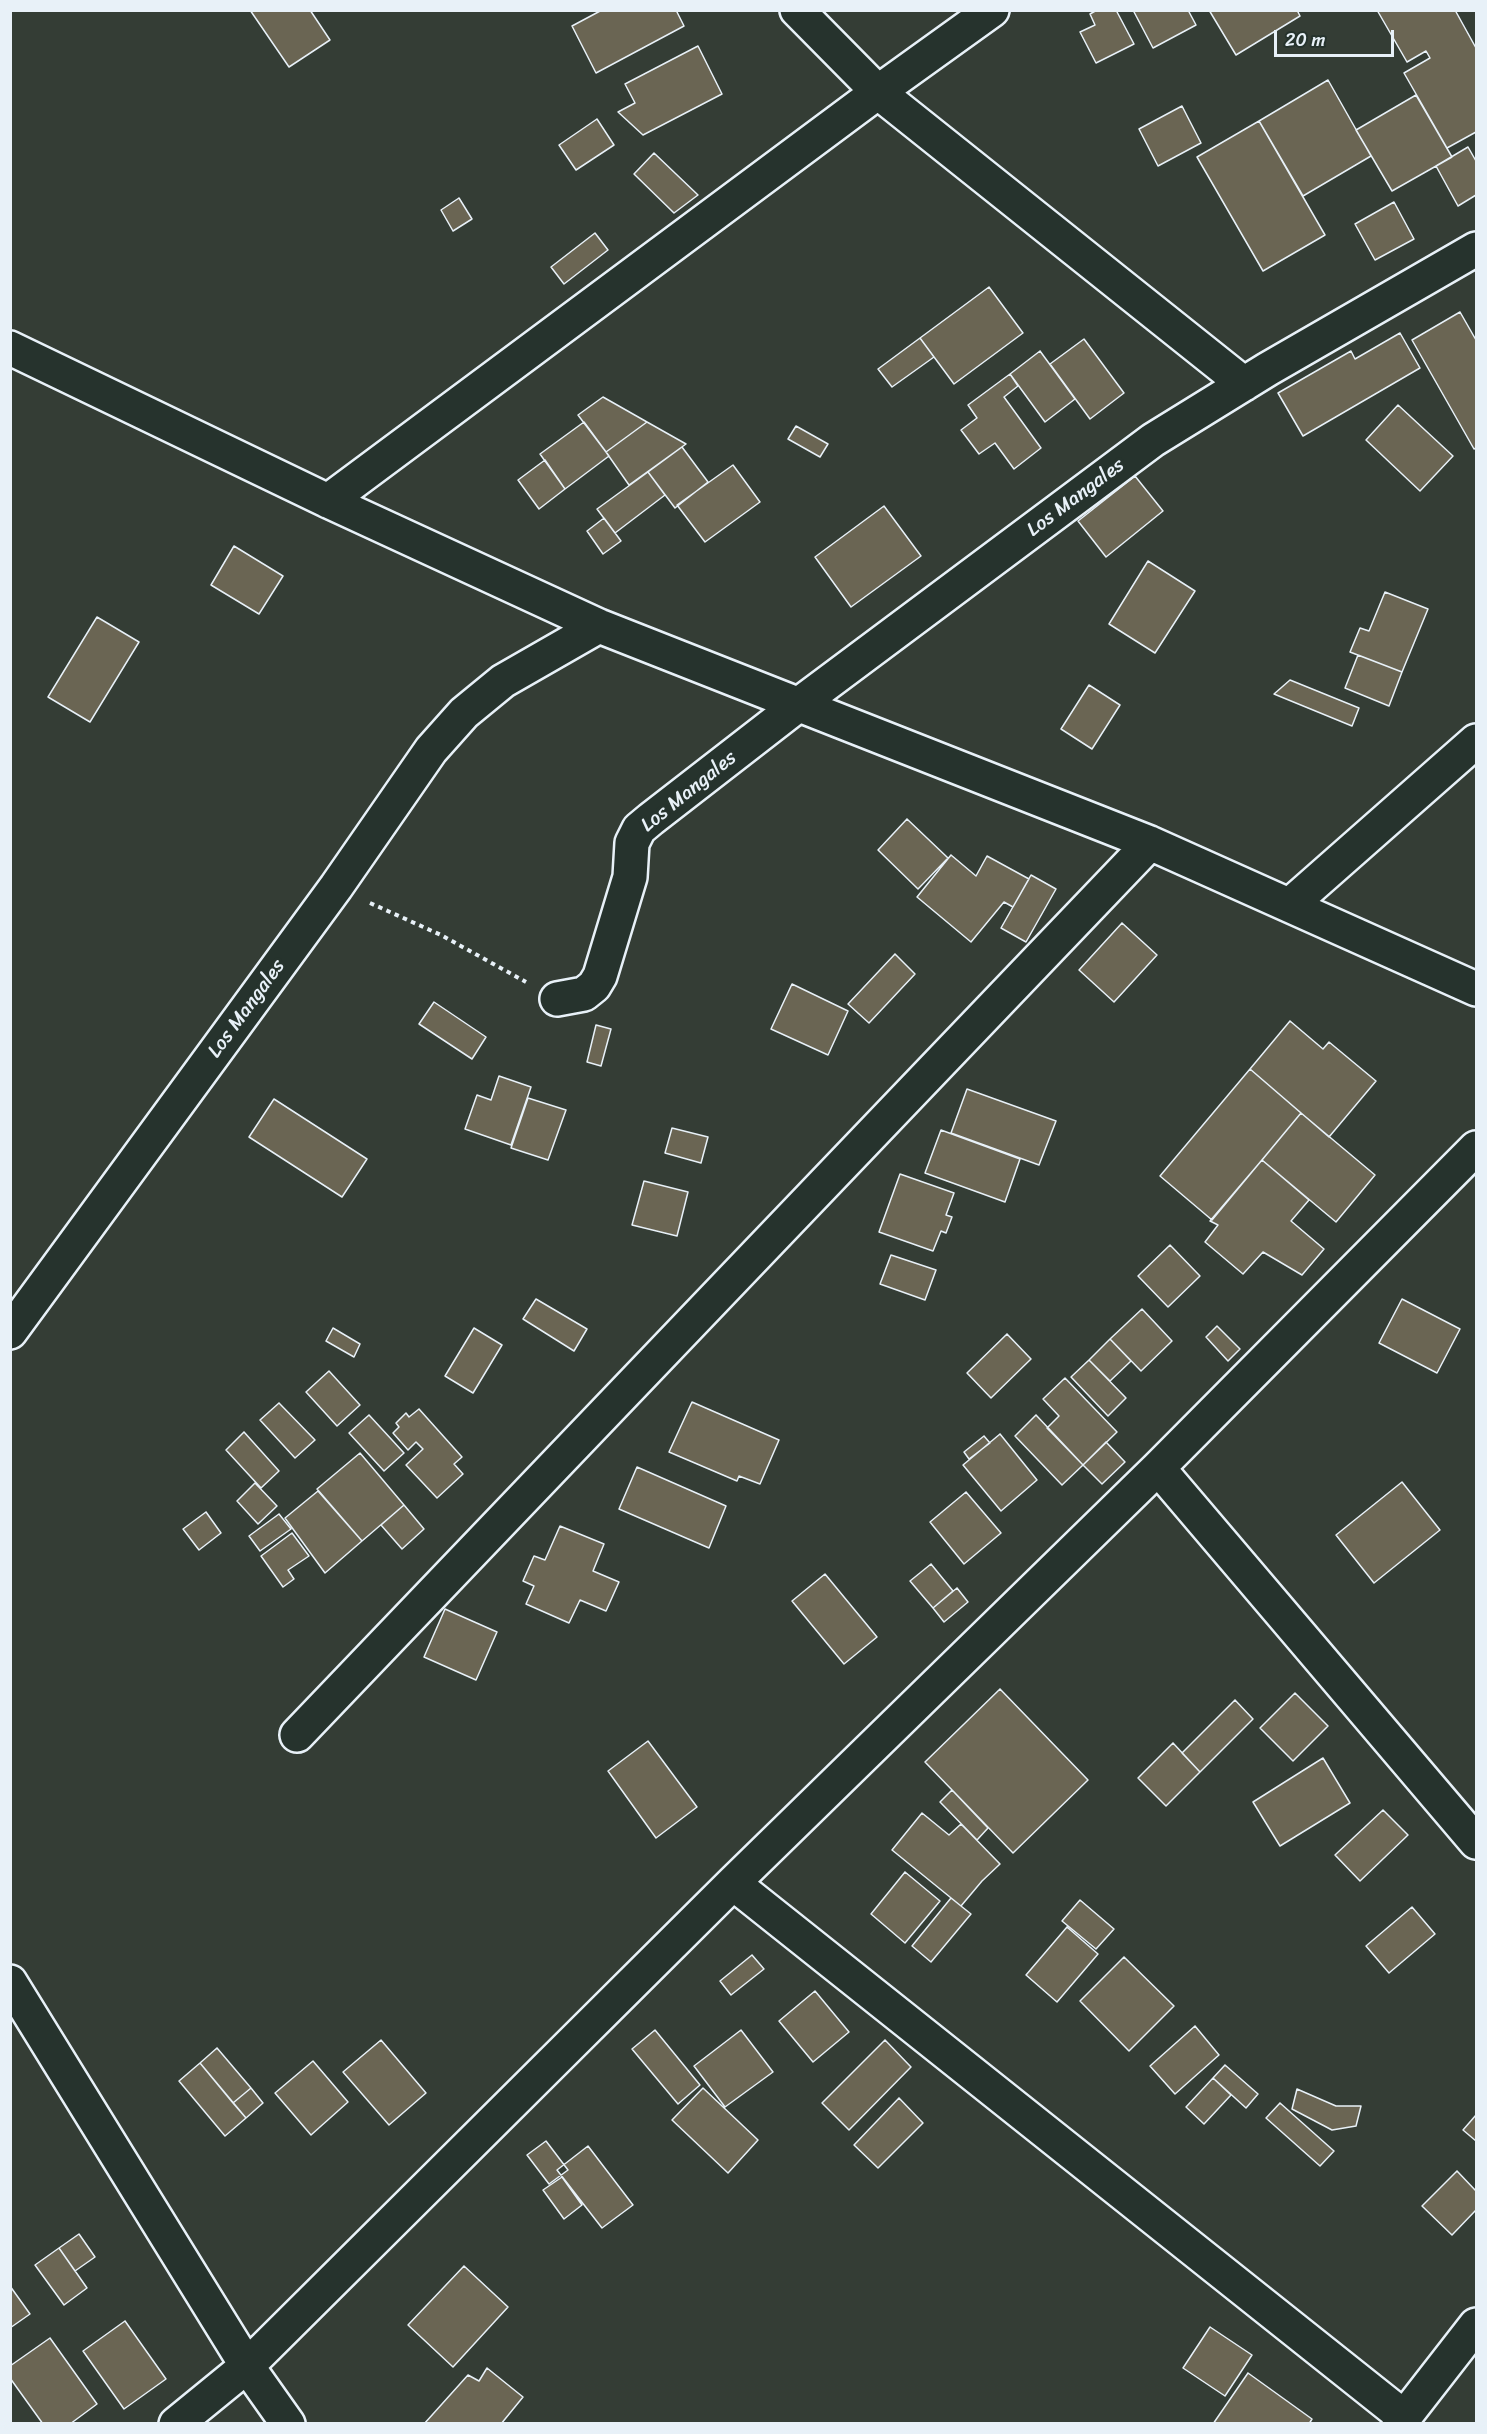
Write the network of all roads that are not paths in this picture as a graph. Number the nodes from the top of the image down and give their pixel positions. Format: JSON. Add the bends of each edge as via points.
{"nodes":[{"id":1,"x":797,"y":10,"type":"edge"},
{"id":2,"x":992,"y":10,"type":"edge"},
{"id":3,"x":878,"y":92,"type":"junction"},
{"id":4,"x":1476,"y":249,"type":"edge"},
{"id":5,"x":10,"y":348,"type":"edge"},
{"id":6,"x":1244,"y":384,"type":"junction"},
{"id":7,"x":328,"y":501,"type":"junction"},
{"id":8,"x":599,"y":626,"type":"junction"},
{"id":9,"x":798,"y":705,"type":"junction"},
{"id":10,"x":1476,"y":741,"type":"edge"},
{"id":11,"x":1150,"y":843,"type":"junction"},
{"id":12,"x":1290,"y":905,"type":"junction"},
{"id":13,"x":1476,"y":989,"type":"edge"},
{"id":14,"x":556,"y":999,"type":"road end"},
{"id":15,"x":1476,"y":1148,"type":"edge"},
{"id":16,"x":10,"y":1332,"type":"edge"},
{"id":17,"x":1158,"y":1468,"type":"junction"},
{"id":18,"x":297,"y":1735,"type":"dead end"},
{"id":19,"x":1476,"y":1842,"type":"edge"},
{"id":20,"x":734,"y":1883,"type":"junction"},
{"id":21,"x":10,"y":1982,"type":"edge"},
{"id":22,"x":1476,"y":2325,"type":"edge"},
{"id":23,"x":247,"y":2366,"type":"junction"},
{"id":24,"x":1401,"y":2420,"type":"edge"},
{"id":25,"x":176,"y":2424,"type":"edge"},
{"id":26,"x":288,"y":2424,"type":"edge"}],
"edges":[{"from":1,"to":3,"type":"street"},
{"from":2,"to":3,"type":"street"},
{"from":3,"to":6,"type":"street"},
{"from":3,"to":7,"type":"street"},
{"from":4,"to":6,"type":"street","name":"Los Mangales"},
{"from":5,"to":7,"type":"street"},
{"from":6,"to":9,"type":"street","name":"Los Mangales","via":[[1153,440]]},
{"from":7,"to":8,"type":"street"},
{"from":8,"to":9,"type":"street"},
{"from":8,"to":16,"type":"street","name":"Los Mangales","via":[[503,681],[464,713],[431,750],[336,887]]},
{"from":9,"to":11,"type":"street"},
{"from":9,"to":14,"type":"street","name":"Los Mangales","via":[[639,829],[632,843],[630,877],[600,976],[584,994]]},
{"from":10,"to":12,"type":"street"},
{"from":11,"to":12,"type":"street"},
{"from":11,"to":18,"type":"street"},
{"from":12,"to":13,"type":"street"},
{"from":15,"to":17,"type":"street"},
{"from":17,"to":19,"type":"street"},
{"from":17,"to":20,"type":"street"},
{"from":20,"to":23,"type":"street"},
{"from":20,"to":24,"type":"street"},
{"from":21,"to":23,"type":"street"},
{"from":22,"to":24,"type":"street"},
{"from":23,"to":25,"type":"street"},
{"from":23,"to":26,"type":"street"}]}
